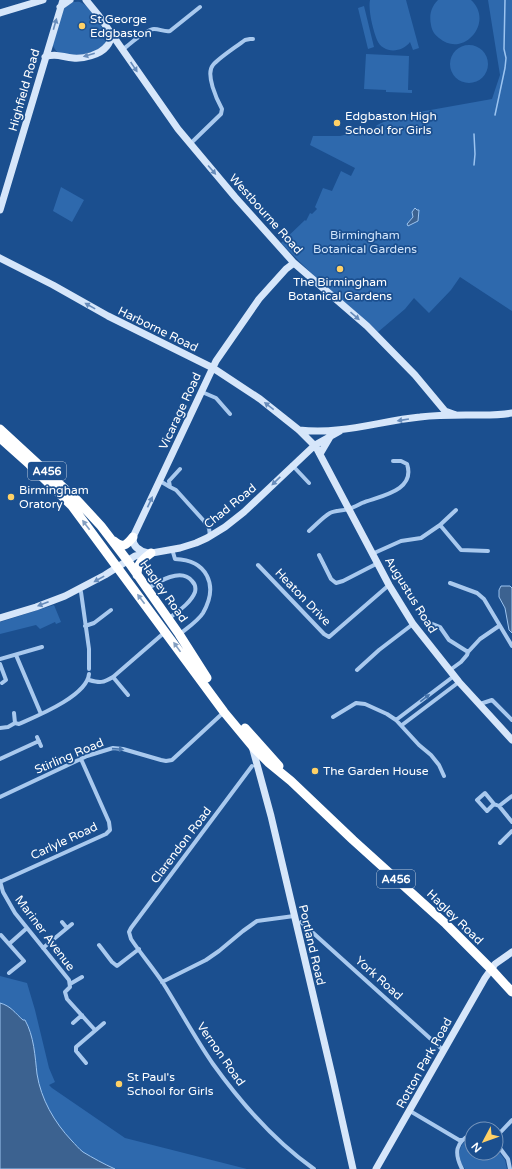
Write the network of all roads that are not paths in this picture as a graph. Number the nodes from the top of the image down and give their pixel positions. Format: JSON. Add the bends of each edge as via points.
{"nodes":[{"id":1,"x":43,"y":0,"type":"edge"},
{"id":2,"x":70,"y":0,"type":"edge"},
{"id":3,"x":87,"y":1,"type":"edge"},
{"id":4,"x":61,"y":3,"type":"edge"},
{"id":5,"x":200,"y":7,"type":"dead end"},
{"id":6,"x":0,"y":13,"type":"edge"},
{"id":7,"x":112,"y":34,"type":"junction"},
{"id":8,"x":253,"y":39,"type":"dead end"},
{"id":9,"x":51,"y":40,"type":"junction"},
{"id":10,"x":122,"y":50,"type":"junction"},
{"id":11,"x":57,"y":54,"type":"junction"},
{"id":12,"x":45,"y":57,"type":"junction"},
{"id":13,"x":190,"y":145,"type":"junction"},
{"id":14,"x":0,"y":210,"type":"edge"},
{"id":15,"x":0,"y":258,"type":"edge"},
{"id":16,"x":294,"y":263,"type":"junction"},
{"id":17,"x":213,"y":368,"type":"junction"},
{"id":18,"x":202,"y":392,"type":"junction"},
{"id":19,"x":443,"y":413,"type":"junction"},
{"id":20,"x":512,"y":413,"type":"edge"},
{"id":21,"x":230,"y":414,"type":"dead end"},
{"id":22,"x":0,"y":429,"type":"edge"},
{"id":23,"x":299,"y":430,"type":"junction"},
{"id":24,"x":340,"y":431,"type":"junction"},
{"id":25,"x":332,"y":435,"type":"junction"},
{"id":26,"x":0,"y":438,"type":"edge"},
{"id":27,"x":316,"y":450,"type":"junction"},
{"id":28,"x":393,"y":461,"type":"dead end"},
{"id":29,"x":292,"y":465,"type":"junction"},
{"id":30,"x":180,"y":468,"type":"dead end"},
{"id":31,"x":160,"y":481,"type":"junction"},
{"id":32,"x":309,"y":483,"type":"dead end"},
{"id":33,"x":170,"y":487,"type":"junction"},
{"id":34,"x":74,"y":503,"type":"junction"},
{"id":35,"x":348,"y":509,"type":"junction"},
{"id":36,"x":456,"y":510,"type":"dead end"},
{"id":37,"x":440,"y":525,"type":"junction"},
{"id":38,"x":101,"y":526,"type":"junction"},
{"id":39,"x":309,"y":531,"type":"dead end"},
{"id":40,"x":210,"y":536,"type":"junction"},
{"id":41,"x":110,"y":537,"type":"junction"},
{"id":42,"x":132,"y":537,"type":"junction"},
{"id":43,"x":172,"y":549,"type":"junction"},
{"id":44,"x":488,"y":551,"type":"dead end"},
{"id":45,"x":151,"y":553,"type":"junction"},
{"id":46,"x":372,"y":554,"type":"junction"},
{"id":47,"x":319,"y":555,"type":"dead end"},
{"id":48,"x":127,"y":560,"type":"junction"},
{"id":49,"x":378,"y":563,"type":"junction"},
{"id":50,"x":258,"y":565,"type":"dead end"},
{"id":51,"x":118,"y":568,"type":"junction"},
{"id":52,"x":137,"y":575,"type":"junction"},
{"id":53,"x":450,"y":583,"type":"dead end"},
{"id":54,"x":389,"y":585,"type":"junction"},
{"id":55,"x":79,"y":589,"type":"junction"},
{"id":56,"x":147,"y":589,"type":"junction"},
{"id":57,"x":111,"y":610,"type":"dead end"},
{"id":58,"x":0,"y":618,"type":"edge"},
{"id":59,"x":168,"y":619,"type":"junction"},
{"id":60,"x":430,"y":623,"type":"dead end"},
{"id":61,"x":413,"y":624,"type":"junction"},
{"id":62,"x":85,"y":626,"type":"junction"},
{"id":63,"x":499,"y":626,"type":"junction"},
{"id":64,"x":165,"y":631,"type":"junction"},
{"id":65,"x":179,"y":634,"type":"junction"},
{"id":66,"x":512,"y":646,"type":"edge"},
{"id":67,"x":42,"y":647,"type":"dead end"},
{"id":68,"x":468,"y":652,"type":"junction"},
{"id":69,"x":16,"y":655,"type":"junction"},
{"id":70,"x":0,"y":659,"type":"edge"},
{"id":71,"x":0,"y":664,"type":"edge"},
{"id":72,"x":358,"y":670,"type":"dead end"},
{"id":73,"x":452,"y":673,"type":"junction"},
{"id":74,"x":113,"y":676,"type":"junction"},
{"id":75,"x":89,"y":680,"type":"junction"},
{"id":76,"x":2,"y":682,"type":"dead end"},
{"id":77,"x":459,"y":682,"type":"junction"},
{"id":78,"x":128,"y":695,"type":"dead end"},
{"id":79,"x":480,"y":704,"type":"junction"},
{"id":80,"x":14,"y":712,"type":"dead end"},
{"id":81,"x":224,"y":712,"type":"junction"},
{"id":82,"x":41,"y":714,"type":"junction"},
{"id":83,"x":333,"y":717,"type":"dead end"},
{"id":84,"x":396,"y":720,"type":"junction"},
{"id":85,"x":512,"y":720,"type":"edge"},
{"id":86,"x":15,"y":723,"type":"junction"},
{"id":87,"x":402,"y":725,"type":"junction"},
{"id":88,"x":0,"y":728,"type":"edge"},
{"id":89,"x":244,"y":728,"type":"junction"},
{"id":90,"x":512,"y":740,"type":"edge"},
{"id":91,"x":41,"y":746,"type":"dead end"},
{"id":92,"x":253,"y":747,"type":"junction"},
{"id":93,"x":0,"y":759,"type":"edge"},
{"id":94,"x":81,"y":759,"type":"junction"},
{"id":95,"x":252,"y":766,"type":"dead end"},
{"id":96,"x":444,"y":776,"type":"dead end"},
{"id":97,"x":291,"y":781,"type":"junction"},
{"id":98,"x":512,"y":796,"type":"edge"},
{"id":99,"x":0,"y":797,"type":"edge"},
{"id":100,"x":494,"y":804,"type":"dead end"},
{"id":101,"x":499,"y":806,"type":"junction"},
{"id":102,"x":512,"y":822,"type":"edge"},
{"id":103,"x":512,"y":831,"type":"edge"},
{"id":104,"x":500,"y":843,"type":"dead end"},
{"id":105,"x":0,"y":882,"type":"edge"},
{"id":106,"x":294,"y":916,"type":"junction"},
{"id":107,"x":62,"y":922,"type":"dead end"},
{"id":108,"x":302,"y":922,"type":"dead end"},
{"id":109,"x":72,"y":924,"type":"dead end"},
{"id":110,"x":27,"y":928,"type":"junction"},
{"id":111,"x":67,"y":928,"type":"junction"},
{"id":112,"x":1,"y":935,"type":"dead end"},
{"id":113,"x":130,"y":936,"type":"joint"},
{"id":114,"x":9,"y":944,"type":"junction"},
{"id":115,"x":99,"y":945,"type":"dead end"},
{"id":116,"x":43,"y":948,"type":"junction"},
{"id":117,"x":139,"y":949,"type":"junction"},
{"id":118,"x":512,"y":952,"type":"edge"},
{"id":119,"x":491,"y":969,"type":"junction"},
{"id":120,"x":9,"y":973,"type":"dead end"},
{"id":121,"x":82,"y":977,"type":"dead end"},
{"id":122,"x":162,"y":982,"type":"junction"},
{"id":123,"x":70,"y":984,"type":"junction"},
{"id":124,"x":512,"y":992,"type":"edge"},
{"id":125,"x":82,"y":1015,"type":"junction"},
{"id":126,"x":73,"y":1023,"type":"dead end"},
{"id":127,"x":104,"y":1023,"type":"dead end"},
{"id":128,"x":95,"y":1030,"type":"junction"},
{"id":129,"x":443,"y":1050,"type":"junction"},
{"id":130,"x":86,"y":1063,"type":"dead end"},
{"id":131,"x":410,"y":1110,"type":"junction"},
{"id":132,"x":512,"y":1120,"type":"edge"},
{"id":133,"x":504,"y":1128,"type":"edge"},
{"id":134,"x":462,"y":1140,"type":"joint"},
{"id":135,"x":504,"y":1154,"type":"edge"},
{"id":136,"x":314,"y":1169,"type":"edge"},
{"id":137,"x":353,"y":1169,"type":"edge"},
{"id":138,"x":376,"y":1169,"type":"edge"},
{"id":139,"x":462,"y":1169,"type":"edge"},
{"id":140,"x":510,"y":1169,"type":"edge"}],
"edges":[{"from":1,"to":6,"type":"main road"},
{"from":2,"to":4,"type":"main road"},
{"from":3,"to":7,"type":"main road","name":"Westbourne Road"},
{"from":9,"to":4,"type":"main road","name":"Highfield Road","one_way":true},
{"from":5,"to":10,"type":"street","via":[[170,32],[152,28]]},
{"from":7,"to":10,"type":"main road","name":"Westbourne Road"},
{"from":7,"to":11,"type":"main road","one_way":true,"via":[[108,46],[92,55],[73,58]]},
{"from":8,"to":13,"type":"street","via":[[245,40],[239,48],[213,65],[210,74],[216,98],[222,109],[221,114]]},
{"from":9,"to":11,"type":"main road"},
{"from":9,"to":12,"type":"main road","name":"Highfield Road"},
{"from":10,"to":13,"type":"main road","name":"Westbourne Road","one_way":true},
{"from":11,"to":12,"type":"main road"},
{"from":12,"to":14,"type":"main road","name":"Highfield Road"},
{"from":13,"to":16,"type":"main road","name":"Westbourne Road","one_way":true},
{"from":17,"to":15,"type":"main road","name":"Harborne Road","one_way":true},
{"from":16,"to":17,"type":"main road","name":"Vicarage Road","via":[[259,299]]},
{"from":16,"to":19,"type":"main road","name":"Westbourne Road","one_way":true,"via":[[367,326],[415,375]]},
{"from":17,"to":18,"type":"main road","name":"Vicarage Road"},
{"from":23,"to":17,"type":"main road","name":"Harborne Road","one_way":true,"via":[[260,399]]},
{"from":18,"to":21,"type":"street","via":[[216,398]]},
{"from":18,"to":31,"type":"main road","name":"Vicarage Road"},
{"from":19,"to":20,"type":"main road"},
{"from":19,"to":24,"type":"main road","one_way":true},
{"from":22,"to":34,"type":"highway","name":"Hagley Road","number":"A456"},
{"from":23,"to":24,"type":"main road"},
{"from":23,"to":27,"type":"main road","name":"Harborne Road"},
{"from":24,"to":25,"type":"main road"},
{"from":25,"to":27,"type":"main road"},
{"from":25,"to":27,"type":"main road"},
{"from":26,"to":34,"type":"highway","name":"Hagley Road","number":"A456"},
{"from":27,"to":29,"type":"main road","name":"Chad Road"},
{"from":27,"to":35,"type":"main road","name":"Augustus Road"},
{"from":28,"to":35,"type":"street","via":[[407,464],[409,471],[405,484],[394,492]]},
{"from":29,"to":32,"type":"street"},
{"from":29,"to":40,"type":"main road","name":"Chad Road","one_way":true,"via":[[244,512]]},
{"from":30,"to":33,"type":"street","via":[[169,482]]},
{"from":31,"to":33,"type":"street"},
{"from":42,"to":31,"type":"main road","name":"Vicarage Road","one_way":true},
{"from":33,"to":40,"type":"street","via":[[176,490],[204,521]]},
{"from":34,"to":38,"type":"highway","name":"Hagley Road","number":"A456"},
{"from":51,"to":34,"type":"highway","name":"Hagley Road","number":"A456","one_way":true},
{"from":35,"to":39,"type":"street","via":[[331,512]]},
{"from":35,"to":46,"type":"main road","name":"Augustus Road"},
{"from":36,"to":37,"type":"street"},
{"from":37,"to":44,"type":"street","via":[[461,550]]},
{"from":37,"to":46,"type":"street","via":[[421,538],[401,542]]},
{"from":38,"to":41,"type":"highway","name":"Hagley Road","number":"A456"},
{"from":38,"to":51,"type":"highway","via":[[102,537],[114,553]]},
{"from":40,"to":43,"type":"main road","name":"Chad Road","via":[[196,543]]},
{"from":41,"to":42,"type":"highway","via":[[119,545],[127,544]]},
{"from":41,"to":48,"type":"highway","name":"Hagley Road","number":"A456"},
{"from":42,"to":45,"type":"main road","via":[[137,549]]},
{"from":43,"to":45,"type":"main road","name":"Chad Road"},
{"from":43,"to":65,"type":"street","via":[[175,559],[196,563],[204,570],[210,586],[210,594],[202,614]]},
{"from":45,"to":48,"type":"main road","name":"Chad Road"},
{"from":45,"to":52,"type":"highway","via":[[141,560],[137,567]]},
{"from":46,"to":49,"type":"main road","name":"Augustus Road"},
{"from":47,"to":49,"type":"street","via":[[331,579],[336,582]]},
{"from":48,"to":51,"type":"main road"},
{"from":48,"to":52,"type":"highway","name":"Hagley Road","number":"A456"},
{"from":49,"to":54,"type":"main road","name":"Augustus Road"},
{"from":50,"to":54,"type":"street","name":"Heaton Drive","via":[[328,637]]},
{"from":51,"to":55,"type":"main road","one_way":true},
{"from":64,"to":51,"type":"highway","name":"Hagley Road","number":"A456","one_way":true},
{"from":52,"to":56,"type":"highway","name":"Hagley Road","number":"A456"},
{"from":53,"to":63,"type":"street","via":[[477,593],[484,599]]},
{"from":54,"to":61,"type":"main road","name":"Augustus Road"},
{"from":55,"to":58,"type":"main road","one_way":true,"via":[[36,607]]},
{"from":55,"to":62,"type":"street"},
{"from":56,"to":59,"type":"highway","name":"Hagley Road","number":"A456"},
{"from":56,"to":59,"type":"street","via":[[170,577],[187,577],[192,581],[196,587],[195,593]]},
{"from":57,"to":62,"type":"street","via":[[94,623]]},
{"from":59,"to":64,"type":"highway","via":[[165,622]]},
{"from":59,"to":65,"type":"highway","name":"Hagley Road","number":"A456"},
{"from":60,"to":68,"type":"street","via":[[440,627],[450,640]]},
{"from":61,"to":72,"type":"street","via":[[378,650]]},
{"from":61,"to":73,"type":"main road","name":"Augustus Road"},
{"from":62,"to":75,"type":"street","via":[[90,657]]},
{"from":63,"to":66,"type":"street"},
{"from":63,"to":68,"type":"street","via":[[480,639]]},
{"from":64,"to":74,"type":"street"},
{"from":81,"to":64,"type":"highway","name":"Hagley Road","number":"A456","one_way":true},
{"from":65,"to":89,"type":"highway","name":"Hagley Road","number":"A456","via":[[211,684]]},
{"from":67,"to":69,"type":"street"},
{"from":68,"to":73,"type":"street"},
{"from":69,"to":70,"type":"street"},
{"from":69,"to":82,"type":"street"},
{"from":71,"to":76,"type":"street","via":[[6,680]]},
{"from":73,"to":77,"type":"main road","name":"Augustus Road"},
{"from":84,"to":73,"type":"street","one_way":true},
{"from":74,"to":75,"type":"street","via":[[106,681]]},
{"from":74,"to":78,"type":"street"},
{"from":75,"to":82,"type":"street","via":[[73,697]]},
{"from":77,"to":79,"type":"main road","name":"Augustus Road"},
{"from":77,"to":87,"type":"street"},
{"from":79,"to":85,"type":"street","via":[[492,700]]},
{"from":79,"to":90,"type":"main road","name":"Augustus Road"},
{"from":80,"to":86,"type":"street"},
{"from":81,"to":92,"type":"highway","name":"Hagley Road","number":"A456"},
{"from":94,"to":81,"type":"street","name":"Stirling Road","one_way":true,"via":[[113,748],[161,760],[172,760]]},
{"from":82,"to":86,"type":"street","via":[[19,724]]},
{"from":83,"to":84,"type":"street","via":[[359,703]]},
{"from":84,"to":87,"type":"street"},
{"from":86,"to":88,"type":"street"},
{"from":87,"to":96,"type":"street","via":[[431,755]]},
{"from":89,"to":92,"type":"main road","name":"Portland Road"},
{"from":89,"to":97,"type":"highway","name":"Hagley Road","number":"A456"},
{"from":91,"to":93,"type":"street","via":[[38,739]]},
{"from":92,"to":97,"type":"highway","name":"Hagley Road","number":"A456","via":[[269,764]]},
{"from":92,"to":106,"type":"main road","name":"Portland Road"},
{"from":94,"to":99,"type":"street","name":"Stirling Road"},
{"from":94,"to":105,"type":"street","name":"Carlyle Road","via":[[109,822],[110,830]]},
{"from":95,"to":113,"type":"street","name":"Clarendon Road","via":[[131,928]]},
{"from":97,"to":119,"type":"highway","name":"Hagley Road","number":"A456"},
{"from":98,"to":101,"type":"street"},
{"from":100,"to":101,"type":"street"},
{"from":101,"to":102,"type":"street"},
{"from":103,"to":104,"type":"street"},
{"from":105,"to":110,"type":"street","name":"Mariner Avenue","via":[[9,903]]},
{"from":106,"to":122,"type":"street","via":[[257,922],[206,960]]},
{"from":106,"to":137,"type":"main road","name":"Portland Road"},
{"from":107,"to":111,"type":"street"},
{"from":108,"to":129,"type":"street","name":"York Road"},
{"from":109,"to":111,"type":"street"},
{"from":110,"to":114,"type":"street"},
{"from":110,"to":116,"type":"street","name":"Mariner Avenue"},
{"from":111,"to":116,"type":"street"},
{"from":112,"to":114,"type":"street"},
{"from":113,"to":117,"type":"street","name":"Vernon Road"},
{"from":114,"to":120,"type":"street","via":[[24,961]]},
{"from":115,"to":117,"type":"street","via":[[117,966]]},
{"from":116,"to":123,"type":"street","name":"Mariner Avenue"},
{"from":117,"to":122,"type":"street","name":"Vernon Road"},
{"from":118,"to":119,"type":"main road"},
{"from":119,"to":124,"type":"highway","name":"Hagley Road","number":"A456"},
{"from":119,"to":129,"type":"main road","name":"Rotton Park Road"},
{"from":121,"to":123,"type":"street"},
{"from":122,"to":136,"type":"street","name":"Vernon Road","via":[[212,1063],[249,1110],[280,1142]]},
{"from":123,"to":125,"type":"street","name":"Mariner Avenue","via":[[64,995]]},
{"from":125,"to":126,"type":"street"},
{"from":125,"to":128,"type":"street","name":"Mariner Avenue"},
{"from":127,"to":128,"type":"street"},
{"from":128,"to":130,"type":"street","via":[[76,1047],[76,1051]]},
{"from":129,"to":131,"type":"main road","name":"Rotton Park Road"},
{"from":131,"to":134,"type":"street"},
{"from":131,"to":138,"type":"main road","name":"Rotton Park Road"},
{"from":132,"to":133,"type":"street"},
{"from":134,"to":139,"type":"street","via":[[458,1144],[457,1153]]},
{"from":135,"to":140,"type":"street"}]}
